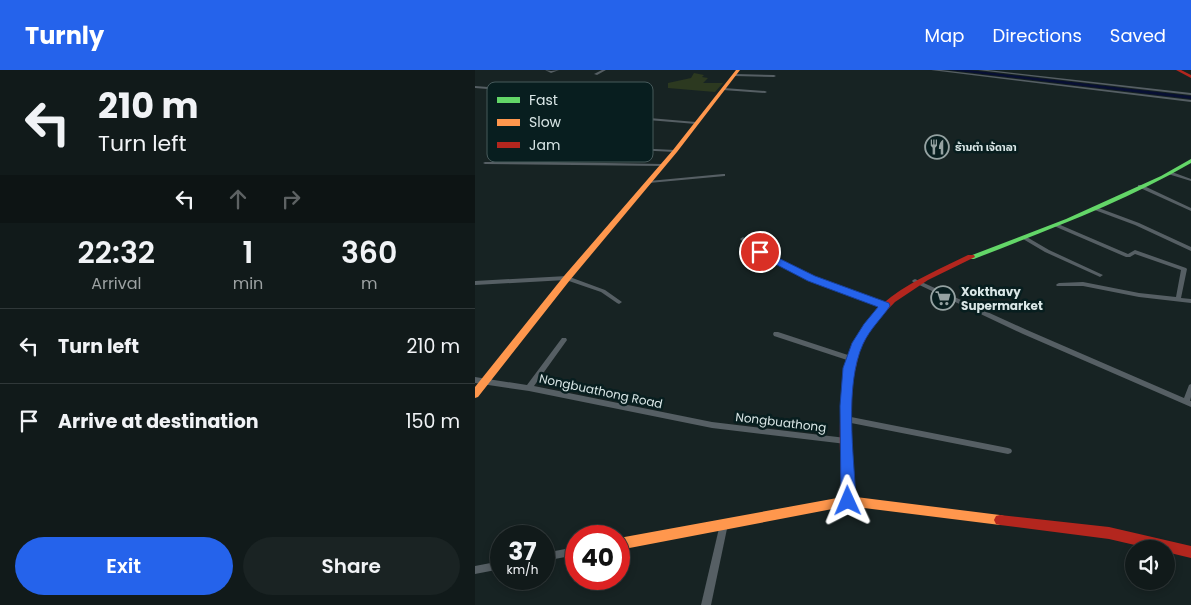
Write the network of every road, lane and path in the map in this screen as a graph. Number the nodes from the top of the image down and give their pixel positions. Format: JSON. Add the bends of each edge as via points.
{"nodes":[{"id":1,"x":547,"y":70,"type":"edge"},
{"id":2,"x":557,"y":70,"type":"edge"},
{"id":3,"x":603,"y":70,"type":"edge"},
{"id":4,"x":933,"y":70,"type":"edge"},
{"id":5,"x":980,"y":70,"type":"edge"},
{"id":6,"x":1178,"y":70,"type":"edge"},
{"id":7,"x":737,"y":72,"type":"edge"},
{"id":8,"x":597,"y":74,"type":"dead end"},
{"id":9,"x":775,"y":76,"type":"dead end"},
{"id":10,"x":1191,"y":77,"type":"edge"},
{"id":11,"x":724,"y":89,"type":"junction"},
{"id":12,"x":765,"y":92,"type":"dead end"},
{"id":13,"x":1191,"y":94,"type":"edge"},
{"id":14,"x":1191,"y":101,"type":"edge"},
{"id":15,"x":653,"y":119,"type":"edge"},
{"id":16,"x":696,"y":123,"type":"junction"},
{"id":17,"x":653,"y":150,"type":"edge"},
{"id":18,"x":675,"y":151,"type":"junction"},
{"id":19,"x":1191,"y":161,"type":"edge"},
{"id":20,"x":485,"y":163,"type":"dead end"},
{"id":21,"x":518,"y":163,"type":"joint"},
{"id":22,"x":548,"y":163,"type":"joint"},
{"id":23,"x":662,"y":165,"type":"junction"},
{"id":24,"x":1170,"y":173,"type":"junction"},
{"id":25,"x":723,"y":175,"type":"dead end"},
{"id":26,"x":1191,"y":180,"type":"edge"},
{"id":27,"x":649,"y":182,"type":"junction"},
{"id":28,"x":1140,"y":186,"type":"junction"},
{"id":29,"x":1094,"y":208,"type":"junction"},
{"id":30,"x":1191,"y":210,"type":"edge"},
{"id":31,"x":1056,"y":226,"type":"junction"},
{"id":32,"x":1025,"y":238,"type":"junction"},
{"id":33,"x":743,"y":239,"type":"dead end"},
{"id":34,"x":1191,"y":249,"type":"edge"},
{"id":35,"x":1100,"y":275,"type":"dead end"},
{"id":36,"x":567,"y":278,"type":"junction"},
{"id":37,"x":915,"y":281,"type":"junction"},
{"id":38,"x":475,"y":283,"type":"edge"},
{"id":39,"x":1059,"y":285,"type":"dead end"},
{"id":40,"x":1178,"y":300,"type":"junction"},
{"id":41,"x":1191,"y":301,"type":"edge"},
{"id":42,"x":619,"y":302,"type":"dead end"},
{"id":43,"x":885,"y":306,"type":"junction"},
{"id":44,"x":776,"y":334,"type":"dead end"},
{"id":45,"x":564,"y":340,"type":"dead end"},
{"id":46,"x":851,"y":359,"type":"junction"},
{"id":47,"x":475,"y":380,"type":"edge"},
{"id":48,"x":486,"y":381,"type":"junction"},
{"id":49,"x":1191,"y":387,"type":"edge"},
{"id":50,"x":529,"y":388,"type":"junction"},
{"id":51,"x":475,"y":394,"type":"edge"},
{"id":52,"x":1189,"y":403,"type":"edge"},
{"id":53,"x":846,"y":419,"type":"junction"},
{"id":54,"x":712,"y":425,"type":"joint"},
{"id":55,"x":847,"y":441,"type":"junction"},
{"id":56,"x":1008,"y":451,"type":"dead end"},
{"id":57,"x":848,"y":501,"type":"junction"},
{"id":58,"x":725,"y":524,"type":"junction"},
{"id":59,"x":630,"y":542,"type":"edge"},
{"id":60,"x":1191,"y":552,"type":"edge"},
{"id":61,"x":490,"y":567,"type":"edge"},
{"id":62,"x":475,"y":570,"type":"edge"},
{"id":63,"x":706,"y":605,"type":"edge"}],
"edges":[{"from":1,"to":2,"type":"street"},
{"from":3,"to":8,"type":"street"},
{"from":4,"to":14,"type":"street"},
{"from":5,"to":13,"type":"street"},
{"from":6,"to":10,"type":"street"},
{"from":7,"to":9,"type":"street"},
{"from":7,"to":11,"type":"street"},
{"from":11,"to":12,"type":"street"},
{"from":11,"to":16,"type":"street"},
{"from":15,"to":16,"type":"street"},
{"from":16,"to":18,"type":"street"},
{"from":17,"to":18,"type":"street"},
{"from":18,"to":23,"type":"street"},
{"from":19,"to":24,"type":"street"},
{"from":20,"to":21,"type":"street"},
{"from":21,"to":22,"type":"street"},
{"from":22,"to":23,"type":"street"},
{"from":23,"to":27,"type":"street"},
{"from":24,"to":26,"type":"street"},
{"from":24,"to":28,"type":"street"},
{"from":25,"to":27,"type":"street"},
{"from":27,"to":36,"type":"street"},
{"from":28,"to":29,"type":"street"},
{"from":28,"to":30,"type":"street"},
{"from":29,"to":31,"type":"street"},
{"from":29,"to":34,"type":"street"},
{"from":31,"to":32,"type":"street"},
{"from":31,"to":40,"type":"street","via":[[1128,256],[1135,252],[1184,268]]},
{"from":32,"to":35,"type":"street"},
{"from":32,"to":37,"type":"street"},
{"from":33,"to":43,"type":"street","via":[[797,272]]},
{"from":36,"to":38,"type":"street"},
{"from":36,"to":42,"type":"street","via":[[603,291]]},
{"from":36,"to":48,"type":"street"},
{"from":37,"to":43,"type":"street"},
{"from":37,"to":52,"type":"street"},
{"from":39,"to":40,"type":"street","via":[[1083,284]]},
{"from":40,"to":41,"type":"street"},
{"from":43,"to":46,"type":"street","via":[[867,326]]},
{"from":44,"to":46,"type":"street"},
{"from":45,"to":50,"type":"street"},
{"from":46,"to":53,"type":"street","via":[[846,382]]},
{"from":47,"to":48,"type":"street","name":"Nongbuathong Road"},
{"from":48,"to":50,"type":"street","name":"Nongbuathong Road"},
{"from":48,"to":51,"type":"street"},
{"from":49,"to":52,"type":"street"},
{"from":50,"to":54,"type":"street","name":"Nongbuathong Road"},
{"from":53,"to":55,"type":"street"},
{"from":53,"to":56,"type":"street"},
{"from":54,"to":55,"type":"street","name":"Nongbuathong"},
{"from":55,"to":57,"type":"street"},
{"from":57,"to":58,"type":"street"},
{"from":57,"to":60,"type":"street","via":[[1109,533]]},
{"from":58,"to":59,"type":"street"},
{"from":58,"to":63,"type":"street"},
{"from":61,"to":62,"type":"street"}]}
